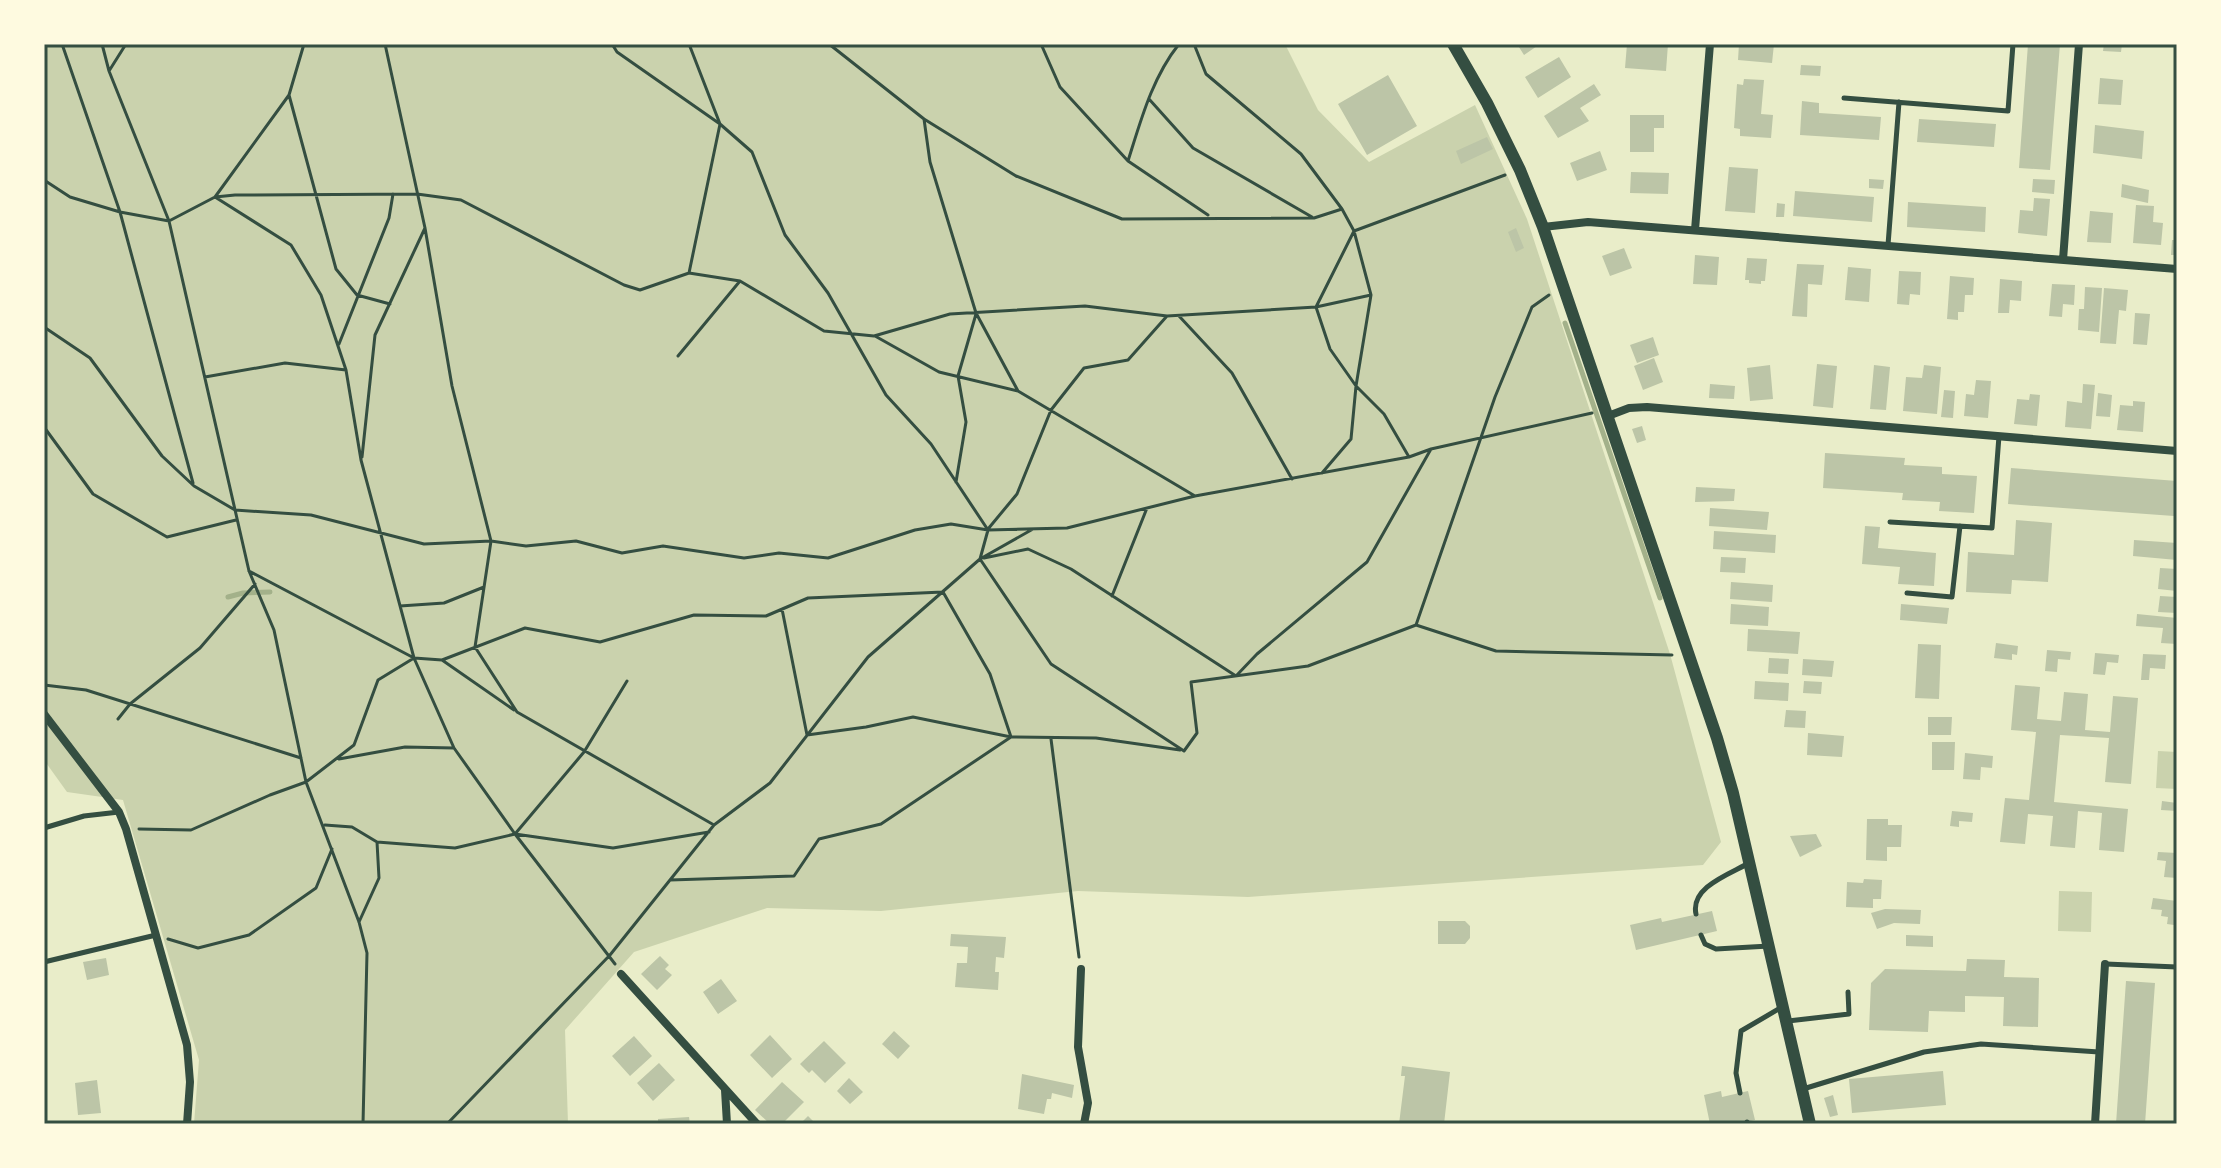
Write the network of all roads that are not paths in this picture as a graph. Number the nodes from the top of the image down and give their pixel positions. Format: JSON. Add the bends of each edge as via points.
{"nodes":[{"id":1,"x":1453,"y":44,"type":"edge"},
{"id":2,"x":1710,"y":44,"type":"edge"},
{"id":3,"x":2013,"y":44,"type":"edge"},
{"id":4,"x":2079,"y":44,"type":"edge"},
{"id":5,"x":1844,"y":98,"type":"dead end"},
{"id":6,"x":1899,"y":102,"type":"junction"},
{"id":7,"x":1543,"y":227,"type":"junction"},
{"id":8,"x":1695,"y":230,"type":"junction"},
{"id":9,"x":1888,"y":246,"type":"junction"},
{"id":10,"x":2063,"y":260,"type":"junction"},
{"id":11,"x":2177,"y":269,"type":"edge"},
{"id":12,"x":1608,"y":416,"type":"junction"},
{"id":13,"x":1999,"y":436,"type":"junction"},
{"id":14,"x":2177,"y":451,"type":"edge"},
{"id":15,"x":1890,"y":522,"type":"dead end"},
{"id":16,"x":1960,"y":526,"type":"junction"},
{"id":17,"x":1907,"y":593,"type":"dead end"},
{"id":18,"x":44,"y":714,"type":"edge"},
{"id":19,"x":119,"y":812,"type":"junction"},
{"id":20,"x":44,"y":828,"type":"edge"},
{"id":21,"x":1750,"y":863,"type":"junction"},
{"id":22,"x":1696,"y":914,"type":"dead end"},
{"id":23,"x":157,"y":935,"type":"junction"},
{"id":24,"x":1701,"y":935,"type":"dead end"},
{"id":25,"x":1769,"y":946,"type":"junction"},
{"id":26,"x":44,"y":962,"type":"edge"},
{"id":27,"x":2105,"y":964,"type":"joint"},
{"id":28,"x":2177,"y":967,"type":"edge"},
{"id":29,"x":1081,"y":969,"type":"road end"},
{"id":30,"x":621,"y":974,"type":"road end"},
{"id":31,"x":1848,"y":992,"type":"dead end"},
{"id":32,"x":1782,"y":1007,"type":"junction"},
{"id":33,"x":1786,"y":1021,"type":"junction"},
{"id":34,"x":2100,"y":1052,"type":"junction"},
{"id":35,"x":1802,"y":1089,"type":"junction"},
{"id":36,"x":725,"y":1090,"type":"junction"},
{"id":37,"x":1740,"y":1093,"type":"dead end"},
{"id":38,"x":187,"y":1124,"type":"edge"},
{"id":39,"x":727,"y":1124,"type":"edge"},
{"id":40,"x":757,"y":1124,"type":"edge"},
{"id":41,"x":1084,"y":1124,"type":"edge"},
{"id":42,"x":1810,"y":1124,"type":"edge"},
{"id":43,"x":1899,"y":1124,"type":"edge"},
{"id":44,"x":1980,"y":1124,"type":"edge"},
{"id":45,"x":2095,"y":1124,"type":"edge"}],
"edges":[{"from":1,"to":7,"type":"street","via":[[1520,170]]},
{"from":2,"to":8,"type":"street"},
{"from":3,"to":6,"type":"lane","via":[[2008,111]]},
{"from":4,"to":10,"type":"street"},
{"from":5,"to":6,"type":"lane"},
{"from":6,"to":9,"type":"lane"},
{"from":7,"to":8,"type":"street","via":[[1588,222]]},
{"from":7,"to":12,"type":"street"},
{"from":8,"to":9,"type":"street"},
{"from":9,"to":10,"type":"street"},
{"from":10,"to":11,"type":"street"},
{"from":12,"to":13,"type":"street","via":[[1647,407]]},
{"from":12,"to":21,"type":"street","via":[[1728,772]]},
{"from":13,"to":14,"type":"street"},
{"from":13,"to":16,"type":"lane","via":[[1992,528]]},
{"from":15,"to":16,"type":"lane"},
{"from":16,"to":17,"type":"lane","via":[[1952,597]]},
{"from":18,"to":19,"type":"street"},
{"from":19,"to":20,"type":"lane"},
{"from":19,"to":23,"type":"street"},
{"from":21,"to":22,"type":"lane","via":[[1708,886],[1697,897]]},
{"from":21,"to":25,"type":"street"},
{"from":23,"to":26,"type":"lane"},
{"from":23,"to":38,"type":"street","via":[[187,1045]]},
{"from":24,"to":25,"type":"lane","via":[[1716,949]]},
{"from":25,"to":32,"type":"street"},
{"from":27,"to":28,"type":"lane"},
{"from":27,"to":34,"type":"street"},
{"from":29,"to":41,"type":"street","via":[[1078,1047],[1088,1103]]},
{"from":30,"to":36,"type":"street"},
{"from":31,"to":33,"type":"lane","via":[[1849,1014]]},
{"from":32,"to":33,"type":"street"},
{"from":32,"to":37,"type":"lane","via":[[1741,1031],[1736,1073]]},
{"from":33,"to":35,"type":"street"},
{"from":34,"to":35,"type":"lane","via":[[1981,1044],[1924,1052]]},
{"from":34,"to":45,"type":"street"},
{"from":35,"to":42,"type":"street"},
{"from":36,"to":39,"type":"street"},
{"from":36,"to":40,"type":"street"},
{"from":43,"to":44,"type":"lane"}]}
